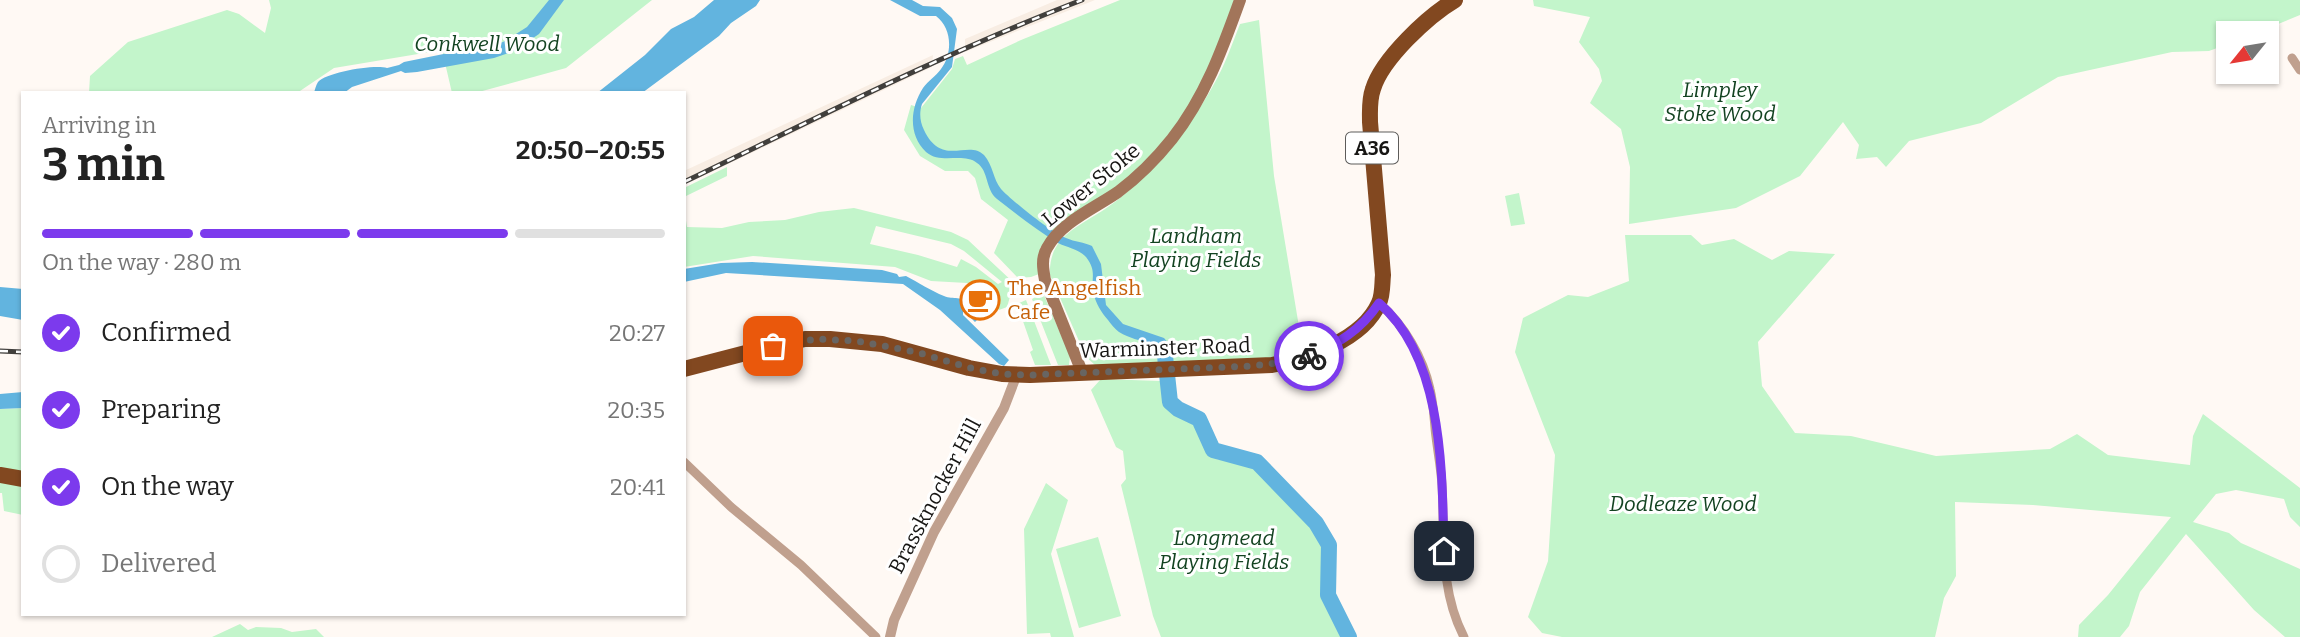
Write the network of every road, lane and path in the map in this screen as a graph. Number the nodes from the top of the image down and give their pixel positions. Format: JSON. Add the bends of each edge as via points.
{"nodes":[{"id":1,"x":1240,"y":0,"type":"edge"},
{"id":2,"x":1455,"y":0,"type":"edge"},
{"id":3,"x":2292,"y":58,"type":"dead end"},
{"id":4,"x":2300,"y":70,"type":"edge"},
{"id":5,"x":1379,"y":303,"type":"junction"},
{"id":6,"x":686,"y":368,"type":"edge"},
{"id":7,"x":1082,"y":372,"type":"junction"},
{"id":8,"x":1011,"y":378,"type":"junction"},
{"id":9,"x":686,"y":464,"type":"edge"},
{"id":10,"x":0,"y":475,"type":"edge"},
{"id":11,"x":21,"y":479,"type":"edge"},
{"id":12,"x":876,"y":637,"type":"edge"},
{"id":13,"x":890,"y":637,"type":"edge"},
{"id":14,"x":1464,"y":637,"type":"edge"}],
"edges":[{"from":1,"to":7,"type":"main road","name":"Lower Stoke","via":[[1204,90],[1170,141],[1131,181],[1059,233],[1043,257],[1045,279]]},
{"from":2,"to":5,"type":"highway","number":"A36","via":[[1391,55],[1373,87],[1370,122],[1383,275]]},
{"from":3,"to":4,"type":"street"},
{"from":5,"to":7,"type":"highway","name":"Warminster Road","via":[[1363,325],[1328,348],[1297,360],[1272,365]]},
{"from":5,"to":14,"type":"street","via":[[1419,356],[1430,390],[1442,483],[1444,573]]},
{"from":6,"to":8,"type":"highway","name":"Warminster Road","via":[[773,346],[830,338],[882,344]]},
{"from":7,"to":8,"type":"highway","name":"Warminster Road"},
{"from":8,"to":13,"type":"street","name":"Brassknocker Hill","via":[[1004,408],[934,532]]},
{"from":9,"to":12,"type":"street"},
{"from":10,"to":11,"type":"highway"}]}
